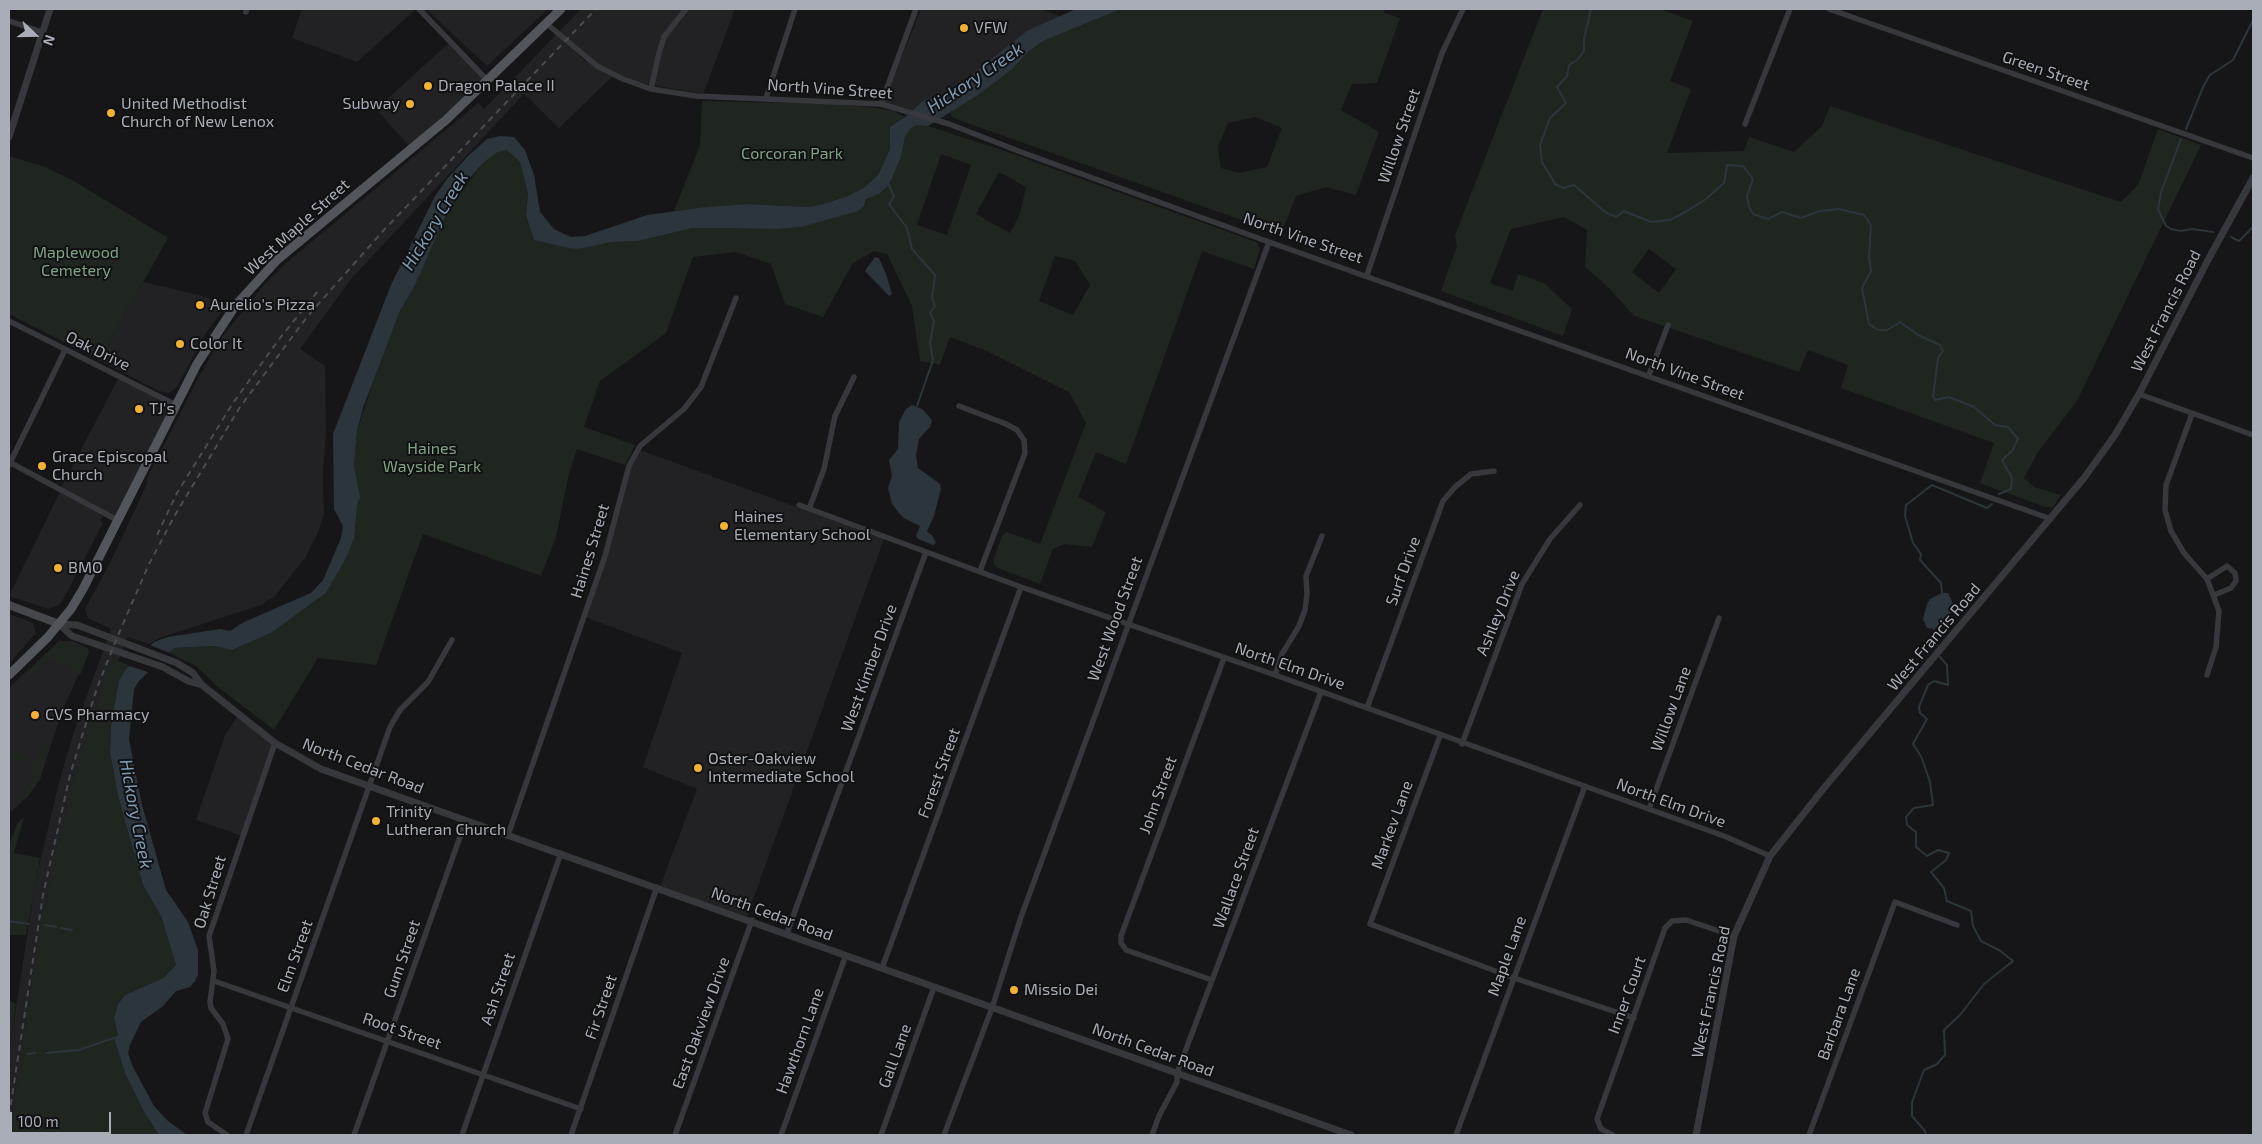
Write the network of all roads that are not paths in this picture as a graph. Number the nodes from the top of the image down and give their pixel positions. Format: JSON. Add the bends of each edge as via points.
{"nodes":[{"id":1,"x":50,"y":9,"type":"edge"},
{"id":2,"x":419,"y":9,"type":"edge"},
{"id":3,"x":561,"y":9,"type":"edge"},
{"id":4,"x":686,"y":9,"type":"edge"},
{"id":5,"x":795,"y":9,"type":"edge"},
{"id":6,"x":916,"y":9,"type":"edge"},
{"id":7,"x":1463,"y":9,"type":"edge"},
{"id":8,"x":1790,"y":9,"type":"edge"},
{"id":9,"x":1829,"y":9,"type":"edge"},
{"id":10,"x":9,"y":21,"type":"edge"},
{"id":11,"x":547,"y":24,"type":"junction"},
{"id":12,"x":42,"y":32,"type":"junction"},
{"id":13,"x":488,"y":81,"type":"junction"},
{"id":14,"x":651,"y":89,"type":"junction"},
{"id":15,"x":766,"y":98,"type":"junction"},
{"id":16,"x":881,"y":104,"type":"junction"},
{"id":17,"x":1745,"y":124,"type":"dead end"},
{"id":18,"x":9,"y":137,"type":"edge"},
{"id":19,"x":2253,"y":158,"type":"edge"},
{"id":20,"x":2253,"y":178,"type":"edge"},
{"id":21,"x":1269,"y":242,"type":"junction"},
{"id":22,"x":1367,"y":275,"type":"junction"},
{"id":23,"x":736,"y":298,"type":"dead end"},
{"id":24,"x":9,"y":321,"type":"edge"},
{"id":25,"x":1668,"y":325,"type":"dead end"},
{"id":26,"x":65,"y":350,"type":"junction"},
{"id":27,"x":1649,"y":375,"type":"junction"},
{"id":28,"x":854,"y":377,"type":"dead end"},
{"id":29,"x":2139,"y":394,"type":"junction"},
{"id":30,"x":176,"y":405,"type":"junction"},
{"id":31,"x":959,"y":406,"type":"dead end"},
{"id":32,"x":2192,"y":414,"type":"junction"},
{"id":33,"x":2253,"y":434,"type":"edge"},
{"id":34,"x":9,"y":463,"type":"edge"},
{"id":35,"x":1494,"y":472,"type":"dead end"},
{"id":36,"x":799,"y":505,"type":"dead end"},
{"id":37,"x":1580,"y":505,"type":"dead end"},
{"id":38,"x":809,"y":509,"type":"junction"},
{"id":39,"x":2051,"y":519,"type":"junction"},
{"id":40,"x":117,"y":520,"type":"junction"},
{"id":41,"x":1322,"y":536,"type":"dead end"},
{"id":42,"x":926,"y":552,"type":"junction"},
{"id":43,"x":980,"y":571,"type":"junction"},
{"id":44,"x":2207,"y":579,"type":"junction"},
{"id":45,"x":1021,"y":587,"type":"junction"},
{"id":46,"x":2214,"y":596,"type":"junction"},
{"id":47,"x":9,"y":604,"type":"edge"},
{"id":48,"x":1719,"y":618,"type":"dead end"},
{"id":49,"x":59,"y":624,"type":"junction"},
{"id":50,"x":1127,"y":624,"type":"junction"},
{"id":51,"x":452,"y":640,"type":"dead end"},
{"id":52,"x":1224,"y":658,"type":"junction"},
{"id":53,"x":9,"y":675,"type":"edge"},
{"id":54,"x":1274,"y":675,"type":"junction"},
{"id":55,"x":2207,"y":676,"type":"dead end"},
{"id":56,"x":202,"y":685,"type":"junction"},
{"id":57,"x":1321,"y":692,"type":"junction"},
{"id":58,"x":1368,"y":708,"type":"junction"},
{"id":59,"x":1440,"y":736,"type":"junction"},
{"id":60,"x":275,"y":743,"type":"junction"},
{"id":61,"x":1462,"y":744,"type":"junction"},
{"id":62,"x":371,"y":786,"type":"junction"},
{"id":63,"x":1585,"y":786,"type":"junction"},
{"id":64,"x":1648,"y":809,"type":"junction"},
{"id":65,"x":466,"y":820,"type":"junction"},
{"id":66,"x":508,"y":835,"type":"junction"},
{"id":67,"x":561,"y":853,"type":"junction"},
{"id":68,"x":1770,"y":856,"type":"junction"},
{"id":69,"x":657,"y":887,"type":"junction"},
{"id":70,"x":752,"y":920,"type":"junction"},
{"id":71,"x":1957,"y":925,"type":"dead end"},
{"id":72,"x":787,"y":933,"type":"junction"},
{"id":73,"x":1734,"y":936,"type":"junction"},
{"id":74,"x":846,"y":955,"type":"junction"},
{"id":75,"x":882,"y":968,"type":"junction"},
{"id":76,"x":1514,"y":978,"type":"junction"},
{"id":77,"x":1212,"y":980,"type":"junction"},
{"id":78,"x":214,"y":981,"type":"junction"},
{"id":79,"x":934,"y":987,"type":"junction"},
{"id":80,"x":291,"y":1008,"type":"junction"},
{"id":81,"x":992,"y":1008,"type":"junction"},
{"id":82,"x":1634,"y":1018,"type":"junction"},
{"id":83,"x":388,"y":1041,"type":"junction"},
{"id":84,"x":1177,"y":1073,"type":"junction"},
{"id":85,"x":483,"y":1074,"type":"junction"},
{"id":86,"x":581,"y":1109,"type":"junction"},
{"id":87,"x":227,"y":1135,"type":"edge"},
{"id":88,"x":246,"y":1135,"type":"edge"},
{"id":89,"x":354,"y":1135,"type":"edge"},
{"id":90,"x":462,"y":1135,"type":"edge"},
{"id":91,"x":572,"y":1135,"type":"edge"},
{"id":92,"x":675,"y":1135,"type":"edge"},
{"id":93,"x":781,"y":1135,"type":"edge"},
{"id":94,"x":881,"y":1135,"type":"edge"},
{"id":95,"x":944,"y":1135,"type":"edge"},
{"id":96,"x":1152,"y":1135,"type":"edge"},
{"id":97,"x":1351,"y":1135,"type":"edge"},
{"id":98,"x":1456,"y":1135,"type":"edge"},
{"id":99,"x":1613,"y":1135,"type":"edge"},
{"id":100,"x":1696,"y":1135,"type":"edge"},
{"id":101,"x":1809,"y":1135,"type":"edge"}],
"edges":[{"from":1,"to":12,"type":"street"},
{"from":2,"to":13,"type":"street"},
{"from":3,"to":11,"type":"main road","name":"West Maple Street"},
{"from":4,"to":14,"type":"street","via":[[664,37]]},
{"from":5,"to":15,"type":"street"},
{"from":6,"to":16,"type":"street"},
{"from":7,"to":22,"type":"street","name":"Willow Street","via":[[1442,53]]},
{"from":8,"to":17,"type":"street"},
{"from":9,"to":19,"type":"street","name":"Green Street"},
{"from":10,"to":12,"type":"street"},
{"from":11,"to":13,"type":"main road","name":"West Maple Street"},
{"from":11,"to":14,"type":"street","name":"North Vine Street","via":[[598,66]]},
{"from":12,"to":18,"type":"street"},
{"from":13,"to":30,"type":"main road","name":"West Maple Street","via":[[421,142],[332,213],[258,279],[217,331]]},
{"from":14,"to":15,"type":"street","name":"North Vine Street","via":[[685,95]]},
{"from":15,"to":16,"type":"street","name":"North Vine Street"},
{"from":16,"to":21,"type":"street","name":"North Vine Street","via":[[950,124]]},
{"from":20,"to":29,"type":"street","name":"West Francis Road"},
{"from":21,"to":22,"type":"street","name":"North Vine Street"},
{"from":21,"to":50,"type":"street","name":"West Wood Street"},
{"from":22,"to":27,"type":"street","name":"North Vine Street"},
{"from":23,"to":66,"type":"street","name":"Haines Street","via":[[701,387],[684,409],[640,446],[629,466],[605,556]]},
{"from":24,"to":26,"type":"street","name":"Oak Drive"},
{"from":25,"to":27,"type":"street"},
{"from":26,"to":30,"type":"street","name":"Oak Drive"},
{"from":26,"to":34,"type":"street"},
{"from":27,"to":39,"type":"street","name":"North Vine Street"},
{"from":28,"to":38,"type":"street","via":[[835,416],[824,469]]},
{"from":29,"to":32,"type":"street"},
{"from":29,"to":39,"type":"street","name":"West Francis Road","via":[[2115,435]]},
{"from":30,"to":40,"type":"main road","name":"West Maple Street"},
{"from":31,"to":43,"type":"street","via":[[1006,424],[1017,430],[1024,440],[1025,453]]},
{"from":32,"to":33,"type":"street"},
{"from":32,"to":44,"type":"street","via":[[2166,485],[2166,510],[2179,546]]},
{"from":34,"to":40,"type":"street"},
{"from":35,"to":58,"type":"street","name":"Surf Drive","via":[[1471,474],[1443,501]]},
{"from":36,"to":38,"type":"street","name":"North Elm Drive"},
{"from":37,"to":61,"type":"street","name":"Ashley Drive","via":[[1550,539],[1522,584]]},
{"from":38,"to":42,"type":"street","name":"North Elm Drive"},
{"from":39,"to":68,"type":"street","name":"West Francis Road"},
{"from":40,"to":49,"type":"main road","name":"West Maple Street","via":[[83,589]]},
{"from":41,"to":54,"type":"street","via":[[1306,576],[1305,610]]},
{"from":42,"to":43,"type":"street","name":"North Elm Drive"},
{"from":42,"to":72,"type":"street","name":"West Kimber Drive"},
{"from":43,"to":45,"type":"street","name":"North Elm Drive"},
{"from":44,"to":46,"type":"street"},
{"from":44,"to":46,"type":"street","via":[[2227,566],[2235,573],[2236,582],[2231,588]]},
{"from":45,"to":50,"type":"street","name":"North Elm Drive"},
{"from":45,"to":75,"type":"street","name":"Forest Street"},
{"from":46,"to":55,"type":"street","via":[[2219,630]]},
{"from":47,"to":49,"type":"main road","name":"North Cedar Road"},
{"from":48,"to":64,"type":"street","name":"Willow Lane"},
{"from":49,"to":53,"type":"main road","name":"West Maple Street"},
{"from":49,"to":56,"type":"street","name":"North Cedar Road","via":[[72,636]]},
{"from":49,"to":56,"type":"street","name":"North Cedar Road","via":[[77,625],[177,663],[193,673]]},
{"from":50,"to":52,"type":"street","name":"North Elm Drive"},
{"from":50,"to":81,"type":"street","name":"West Wood Street","via":[[1004,963]]},
{"from":51,"to":62,"type":"street","name":"Elm Street","via":[[428,682],[395,719]]},
{"from":52,"to":54,"type":"street","name":"North Elm Drive"},
{"from":52,"to":77,"type":"street","name":"John Street","via":[[1121,936],[1126,950]]},
{"from":54,"to":57,"type":"street","name":"North Elm Drive"},
{"from":56,"to":60,"type":"street","name":"North Cedar Road"},
{"from":57,"to":58,"type":"street","name":"North Elm Drive"},
{"from":57,"to":77,"type":"street","name":"Wallace Street"},
{"from":58,"to":59,"type":"street","name":"North Elm Drive"},
{"from":59,"to":61,"type":"street","name":"North Elm Drive"},
{"from":59,"to":76,"type":"street","name":"Markev Lane","via":[[1370,924]]},
{"from":60,"to":62,"type":"street","name":"North Cedar Road","via":[[314,766]]},
{"from":60,"to":78,"type":"street","name":"Oak Street","via":[[209,936]]},
{"from":61,"to":63,"type":"street","name":"North Elm Drive"},
{"from":62,"to":65,"type":"street","name":"North Cedar Road"},
{"from":62,"to":80,"type":"street","name":"Elm Street"},
{"from":63,"to":64,"type":"street","name":"North Elm Drive"},
{"from":63,"to":76,"type":"street","name":"Maple Lane"},
{"from":64,"to":68,"type":"street","name":"North Elm Drive"},
{"from":65,"to":66,"type":"street","name":"North Cedar Road"},
{"from":65,"to":83,"type":"street","name":"Gum Street"},
{"from":66,"to":67,"type":"street","name":"North Cedar Road"},
{"from":67,"to":69,"type":"street","name":"North Cedar Road"},
{"from":67,"to":85,"type":"street","name":"Ash Street"},
{"from":68,"to":73,"type":"street","name":"West Francis Road"},
{"from":69,"to":70,"type":"street","name":"North Cedar Road"},
{"from":69,"to":86,"type":"street","name":"Fir Street"},
{"from":70,"to":72,"type":"street","name":"North Cedar Road"},
{"from":70,"to":92,"type":"street","name":"East Oakview Drive"},
{"from":71,"to":101,"type":"street","name":"Barbara Lane","via":[[1895,902]]},
{"from":72,"to":74,"type":"street","name":"North Cedar Road"},
{"from":73,"to":82,"type":"street","name":"Inner Court","via":[[1686,920],[1672,921],[1665,928]]},
{"from":73,"to":100,"type":"street","name":"West Francis Road"},
{"from":74,"to":75,"type":"street","name":"North Cedar Road"},
{"from":74,"to":93,"type":"street","name":"Hawthorn Lane"},
{"from":75,"to":79,"type":"street","name":"North Cedar Road"},
{"from":76,"to":82,"type":"street"},
{"from":76,"to":98,"type":"street","name":"Maple Lane"},
{"from":77,"to":84,"type":"street","name":"Wallace Street"},
{"from":78,"to":80,"type":"street","name":"Root Street"},
{"from":78,"to":87,"type":"street","name":"Oak Street","via":[[211,1008],[223,1024],[228,1039],[205,1112],[208,1122]]},
{"from":79,"to":81,"type":"street","name":"North Cedar Road"},
{"from":79,"to":94,"type":"street","name":"Gall Lane"},
{"from":80,"to":83,"type":"street","name":"Root Street"},
{"from":80,"to":88,"type":"street","name":"Elm Street"},
{"from":81,"to":84,"type":"street","name":"North Cedar Road"},
{"from":81,"to":95,"type":"street","name":"West Wood Street"},
{"from":82,"to":99,"type":"street","name":"Inner Court","via":[[1597,1118],[1601,1129]]},
{"from":83,"to":85,"type":"street","name":"Root Street"},
{"from":83,"to":89,"type":"street","name":"Gum Street"},
{"from":84,"to":96,"type":"street","name":"Wallace Street","via":[[1177,1082]]},
{"from":84,"to":97,"type":"street","name":"North Cedar Road"},
{"from":85,"to":86,"type":"street","name":"Root Street"},
{"from":85,"to":90,"type":"street","name":"Ash Street"},
{"from":86,"to":91,"type":"street","name":"Fir Street"}]}
